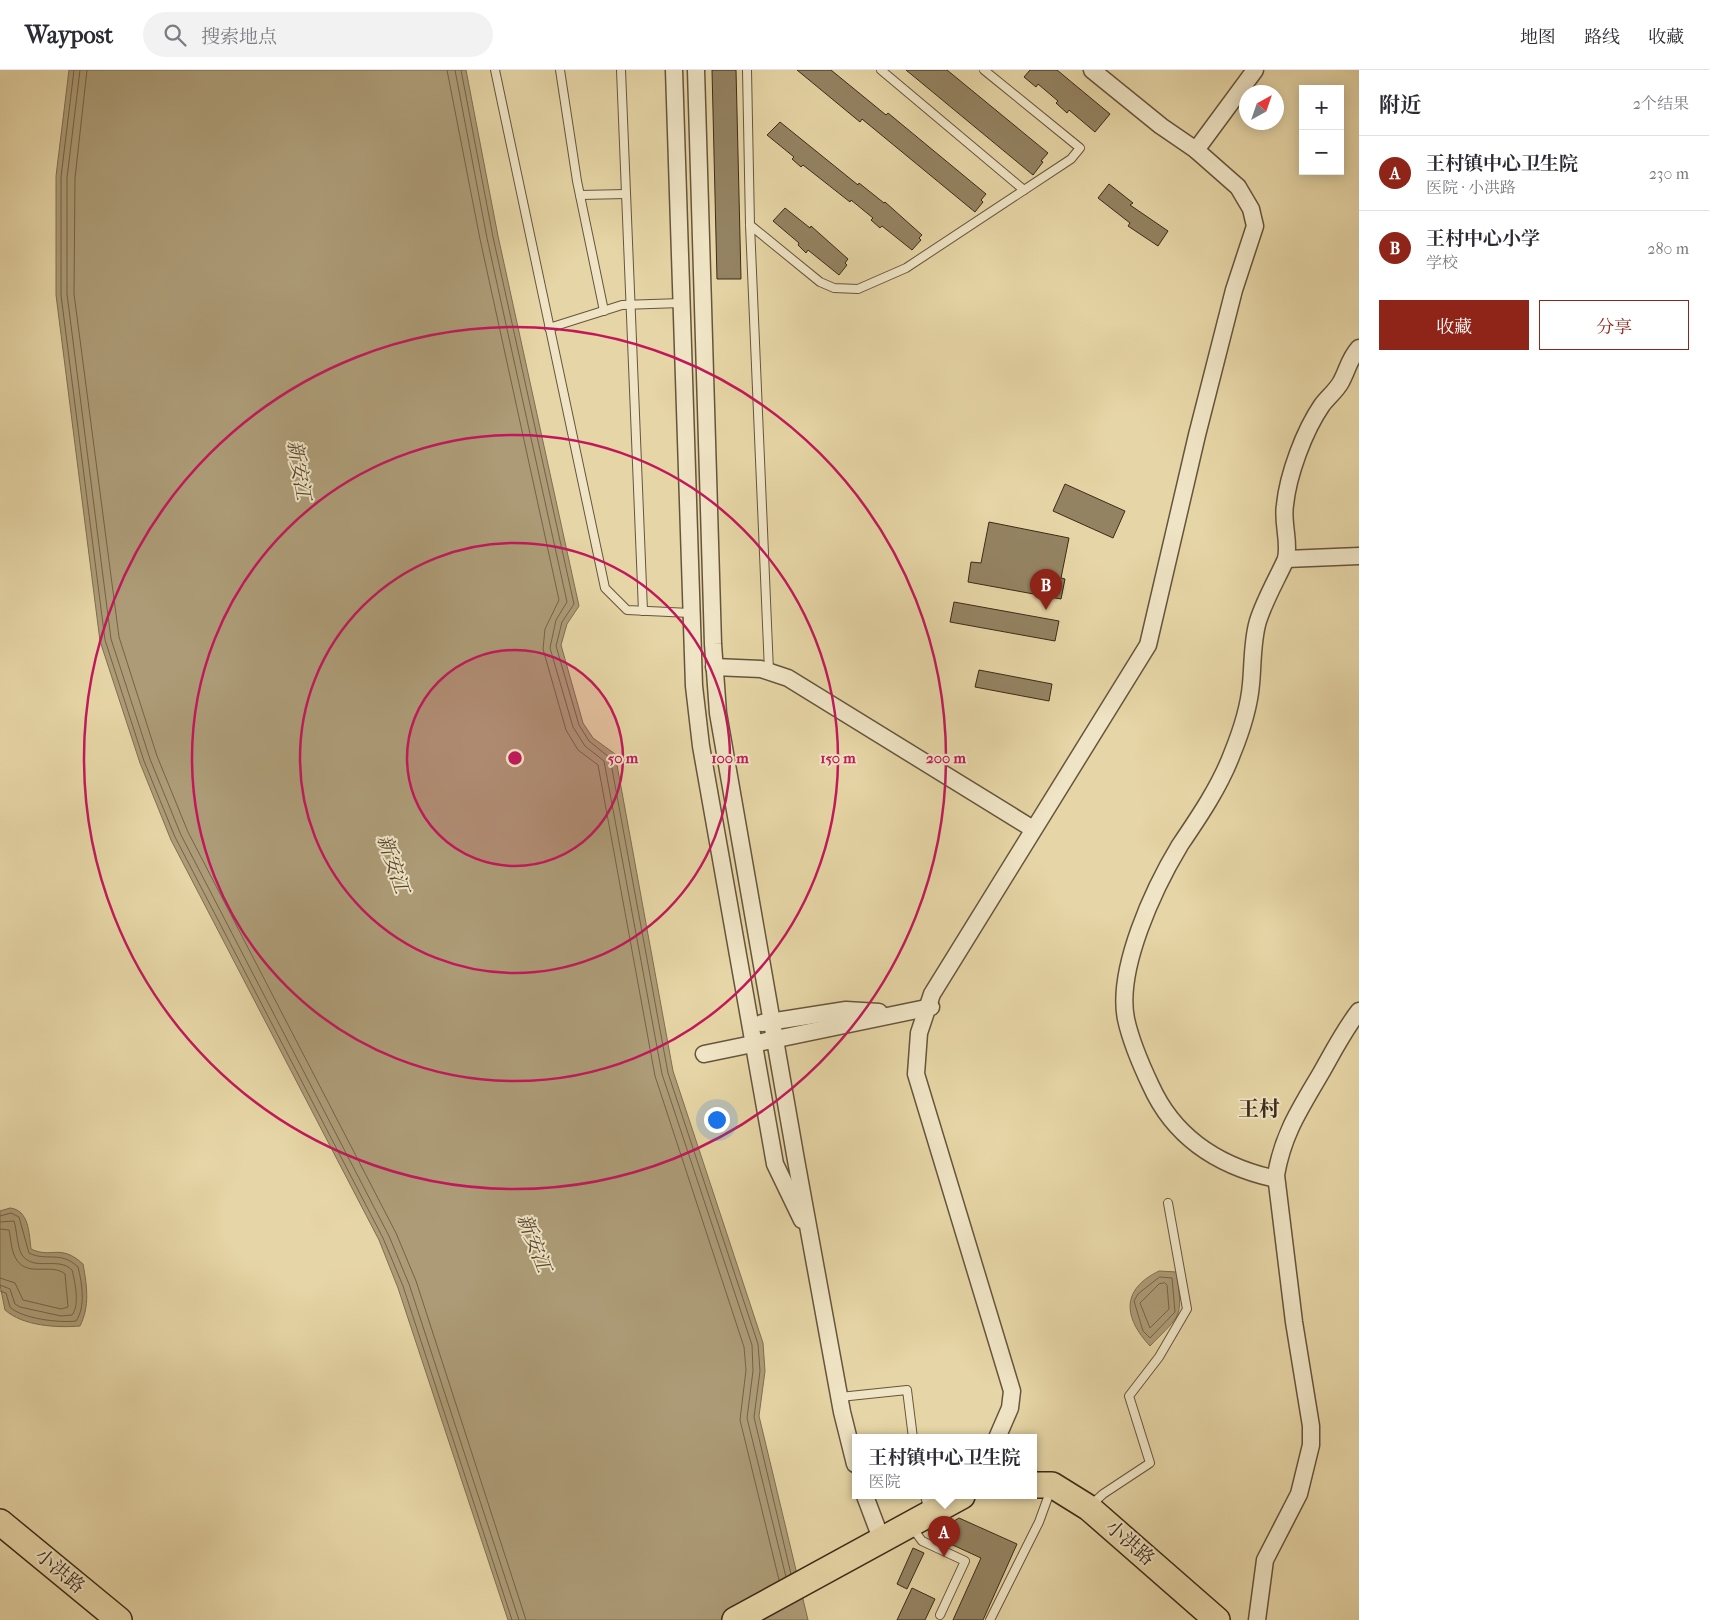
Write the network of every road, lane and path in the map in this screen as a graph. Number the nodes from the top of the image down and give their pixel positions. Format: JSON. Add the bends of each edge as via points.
{"nodes":[{"id":1,"x":495,"y":70,"type":"edge"},
{"id":2,"x":560,"y":70,"type":"edge"},
{"id":3,"x":621,"y":70,"type":"edge"},
{"id":4,"x":674,"y":70,"type":"edge"},
{"id":5,"x":696,"y":70,"type":"edge"},
{"id":6,"x":747,"y":70,"type":"edge"},
{"id":7,"x":881,"y":70,"type":"edge"},
{"id":8,"x":984,"y":70,"type":"edge"},
{"id":9,"x":1092,"y":70,"type":"edge"},
{"id":10,"x":1255,"y":70,"type":"edge"},
{"id":11,"x":1196,"y":150,"type":"junction"},
{"id":12,"x":1024,"y":190,"type":"junction"},
{"id":13,"x":626,"y":194,"type":"junction"},
{"id":14,"x":580,"y":195,"type":"junction"},
{"id":15,"x":750,"y":226,"type":"junction"},
{"id":16,"x":680,"y":303,"type":"junction"},
{"id":17,"x":630,"y":305,"type":"junction"},
{"id":18,"x":604,"y":311,"type":"junction"},
{"id":19,"x":549,"y":328,"type":"junction"},
{"id":20,"x":1359,"y":348,"type":"edge"},
{"id":21,"x":1359,"y":556,"type":"edge"},
{"id":22,"x":1286,"y":559,"type":"junction"},
{"id":23,"x":644,"y":611,"type":"junction"},
{"id":24,"x":690,"y":613,"type":"junction"},
{"id":25,"x":714,"y":668,"type":"junction"},
{"id":26,"x":769,"y":671,"type":"junction"},
{"id":27,"x":1033,"y":829,"type":"junction"},
{"id":28,"x":1359,"y":1010,"type":"edge"},
{"id":29,"x":927,"y":1011,"type":"junction"},
{"id":30,"x":772,"y":1022,"type":"junction"},
{"id":31,"x":751,"y":1025,"type":"junction"},
{"id":32,"x":704,"y":1054,"type":"dead end"},
{"id":33,"x":1276,"y":1179,"type":"junction"},
{"id":34,"x":1168,"y":1203,"type":"dead end"},
{"id":35,"x":813,"y":1242,"type":"junction"},
{"id":36,"x":840,"y":1397,"type":"junction"},
{"id":37,"x":912,"y":1434,"type":"edge"},
{"id":38,"x":999,"y":1434,"type":"edge"},
{"id":39,"x":852,"y":1451,"type":"edge"},
{"id":40,"x":1042,"y":1485,"type":"edge"},
{"id":41,"x":866,"y":1499,"type":"edge"},
{"id":42,"x":954,"y":1499,"type":"edge"},
{"id":43,"x":1089,"y":1508,"type":"junction"},
{"id":44,"x":921,"y":1511,"type":"edge"},
{"id":45,"x":0,"y":1522,"type":"edge"},
{"id":46,"x":882,"y":1541,"type":"junction"},
{"id":47,"x":940,"y":1615,"type":"dead end"},
{"id":48,"x":119,"y":1620,"type":"edge"},
{"id":49,"x":735,"y":1620,"type":"edge"},
{"id":50,"x":990,"y":1620,"type":"edge"},
{"id":51,"x":1217,"y":1620,"type":"edge"},
{"id":52,"x":1257,"y":1620,"type":"edge"}],
"edges":[{"from":1,"to":19,"type":"lane"},
{"from":2,"to":14,"type":"lane"},
{"from":3,"to":13,"type":"lane"},
{"from":4,"to":16,"type":"street"},
{"from":5,"to":25,"type":"street"},
{"from":6,"to":15,"type":"lane"},
{"from":7,"to":12,"type":"lane"},
{"from":8,"to":12,"type":"lane","via":[[1080,148],[1071,159]]},
{"from":9,"to":11,"type":"street"},
{"from":10,"to":11,"type":"street"},
{"from":11,"to":27,"type":"street","via":[[1243,193],[1251,209],[1254,226],[1197,435],[1148,645]]},
{"from":12,"to":15,"type":"lane","via":[[906,268],[858,289],[834,288],[820,282]]},
{"from":13,"to":14,"type":"lane"},
{"from":13,"to":17,"type":"lane"},
{"from":14,"to":18,"type":"lane"},
{"from":15,"to":26,"type":"lane"},
{"from":16,"to":17,"type":"lane"},
{"from":16,"to":24,"type":"street"},
{"from":17,"to":18,"type":"lane"},
{"from":17,"to":23,"type":"lane"},
{"from":18,"to":19,"type":"lane"},
{"from":19,"to":23,"type":"lane","via":[[605,588],[627,610]]},
{"from":20,"to":22,"type":"street","via":[[1350,358],[1342,381],[1322,405],[1293,468],[1284,510]]},
{"from":21,"to":22,"type":"street"},
{"from":22,"to":33,"type":"street","via":[[1258,621],[1249,701],[1233,753],[1168,866],[1142,924],[1125,980],[1126,1018],[1139,1060],[1158,1102],[1179,1130],[1204,1150],[1235,1168]]},
{"from":23,"to":24,"type":"lane"},
{"from":24,"to":31,"type":"street","via":[[701,746]]},
{"from":25,"to":26,"type":"street"},
{"from":25,"to":30,"type":"street","via":[[722,742]]},
{"from":26,"to":27,"type":"street","via":[[788,678]]},
{"from":27,"to":29,"type":"street","via":[[932,994]]},
{"from":28,"to":33,"type":"street","via":[[1288,1130]]},
{"from":29,"to":30,"type":"street","via":[[846,1010]]},
{"from":29,"to":32,"type":"street"},
{"from":29,"to":38,"type":"street","via":[[916,1047],[916,1074],[1012,1391],[1010,1408]]},
{"from":30,"to":31,"type":"street"},
{"from":30,"to":35,"type":"street"},
{"from":31,"to":35,"type":"street","via":[[775,1164]]},
{"from":33,"to":52,"type":"street","via":[[1311,1426],[1299,1494],[1265,1560]]},
{"from":34,"to":43,"type":"lane","via":[[1187,1309],[1159,1357],[1129,1396],[1150,1463],[1103,1494]]},
{"from":35,"to":36,"type":"street"},
{"from":36,"to":37,"type":"lane","via":[[907,1390]]},
{"from":36,"to":39,"type":"street"},
{"from":40,"to":43,"type":"main road","name":"小洪路"},
{"from":40,"to":50,"type":"lane","via":[[1039,1522]]},
{"from":41,"to":46,"type":"street"},
{"from":42,"to":44,"type":"main road"},
{"from":43,"to":51,"type":"main road","name":"小洪路"},
{"from":44,"to":46,"type":"main road"},
{"from":44,"to":47,"type":"lane","via":[[922,1542],[965,1561]]},
{"from":45,"to":48,"type":"main road","name":"小洪路"},
{"from":46,"to":49,"type":"main road"}]}
